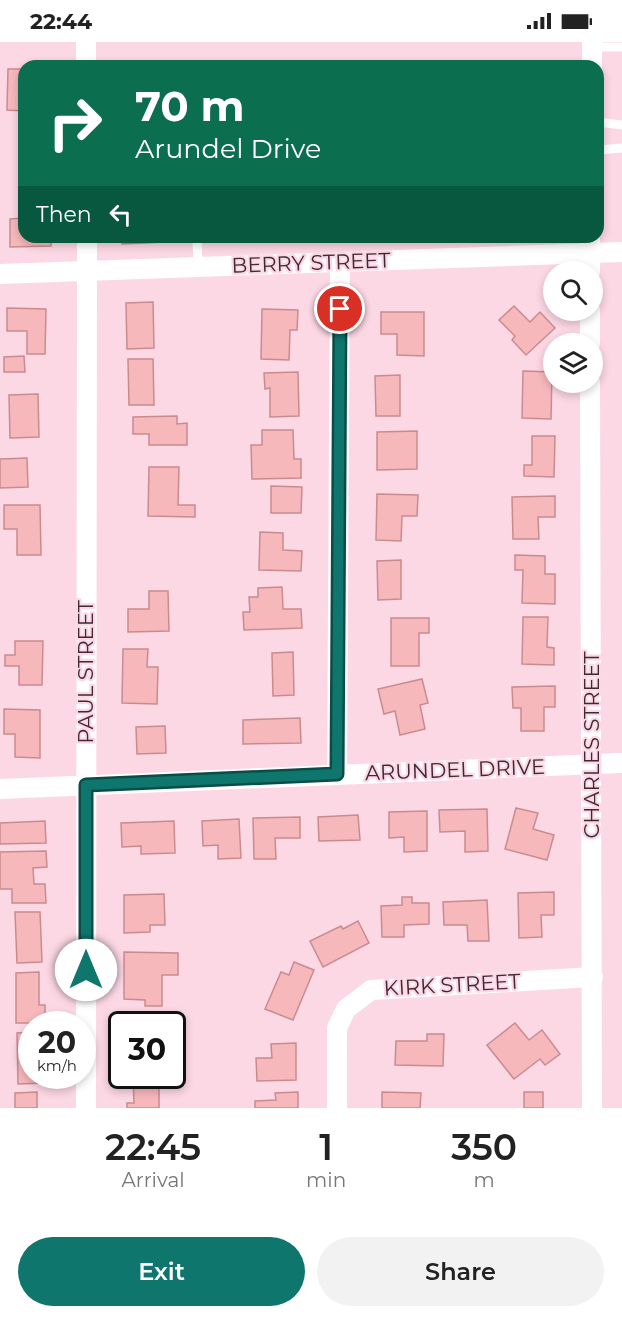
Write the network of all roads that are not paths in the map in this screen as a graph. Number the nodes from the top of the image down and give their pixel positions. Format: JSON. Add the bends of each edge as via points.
{"nodes":[{"id":1,"x":86,"y":42,"type":"edge"},
{"id":2,"x":622,"y":47,"type":"edge"},
{"id":3,"x":592,"y":52,"type":"edge"},
{"id":4,"x":86,"y":60,"type":"edge"},
{"id":5,"x":604,"y":123,"type":"edge"},
{"id":6,"x":622,"y":125,"type":"edge"},
{"id":7,"x":622,"y":148,"type":"edge"},
{"id":8,"x":604,"y":150,"type":"edge"},
{"id":9,"x":87,"y":243,"type":"edge"},
{"id":10,"x":197,"y":243,"type":"edge"},
{"id":11,"x":622,"y":252,"type":"edge"},
{"id":12,"x":590,"y":254,"type":"edge"},
{"id":13,"x":340,"y":263,"type":"junction"},
{"id":14,"x":198,"y":267,"type":"junction"},
{"id":15,"x":87,"y":270,"type":"junction"},
{"id":16,"x":0,"y":274,"type":"edge"},
{"id":17,"x":590,"y":393,"type":"edge"},
{"id":18,"x":622,"y":763,"type":"edge"},
{"id":19,"x":592,"y":764,"type":"junction"},
{"id":20,"x":337,"y":774,"type":"junction"},
{"id":21,"x":86,"y":785,"type":"junction"},
{"id":22,"x":0,"y":789,"type":"edge"},
{"id":23,"x":593,"y":977,"type":"junction"},
{"id":24,"x":86,"y":1108,"type":"edge"},
{"id":25,"x":337,"y":1108,"type":"edge"},
{"id":26,"x":592,"y":1108,"type":"edge"}],
"edges":[{"from":1,"to":4,"type":"street"},
{"from":2,"to":3,"type":"lane"},
{"from":5,"to":6,"type":"lane"},
{"from":7,"to":8,"type":"lane"},
{"from":9,"to":15,"type":"street","name":"PAUL STREET"},
{"from":10,"to":14,"type":"lane"},
{"from":11,"to":12,"type":"street","name":"BERRY STREET"},
{"from":12,"to":13,"type":"street","name":"BERRY STREET"},
{"from":13,"to":14,"type":"street","name":"BERRY STREET"},
{"from":13,"to":20,"type":"street"},
{"from":14,"to":15,"type":"street","name":"BERRY STREET"},
{"from":15,"to":16,"type":"street","name":"BERRY STREET"},
{"from":15,"to":21,"type":"street","name":"PAUL STREET"},
{"from":17,"to":19,"type":"street","name":"CHARLES STREET"},
{"from":18,"to":19,"type":"street","name":"ARUNDEL DRIVE"},
{"from":19,"to":20,"type":"street","name":"ARUNDEL DRIVE"},
{"from":19,"to":23,"type":"street","name":"CHARLES STREET"},
{"from":20,"to":21,"type":"street","name":"ARUNDEL DRIVE"},
{"from":21,"to":22,"type":"street","name":"ARUNDEL DRIVE"},
{"from":21,"to":24,"type":"street","name":"PAUL STREET"},
{"from":23,"to":25,"type":"street","name":"KIRK STREET","via":[[371,990],[345,1009],[337,1028]]},
{"from":23,"to":26,"type":"street","name":"CHARLES STREET"}]}
